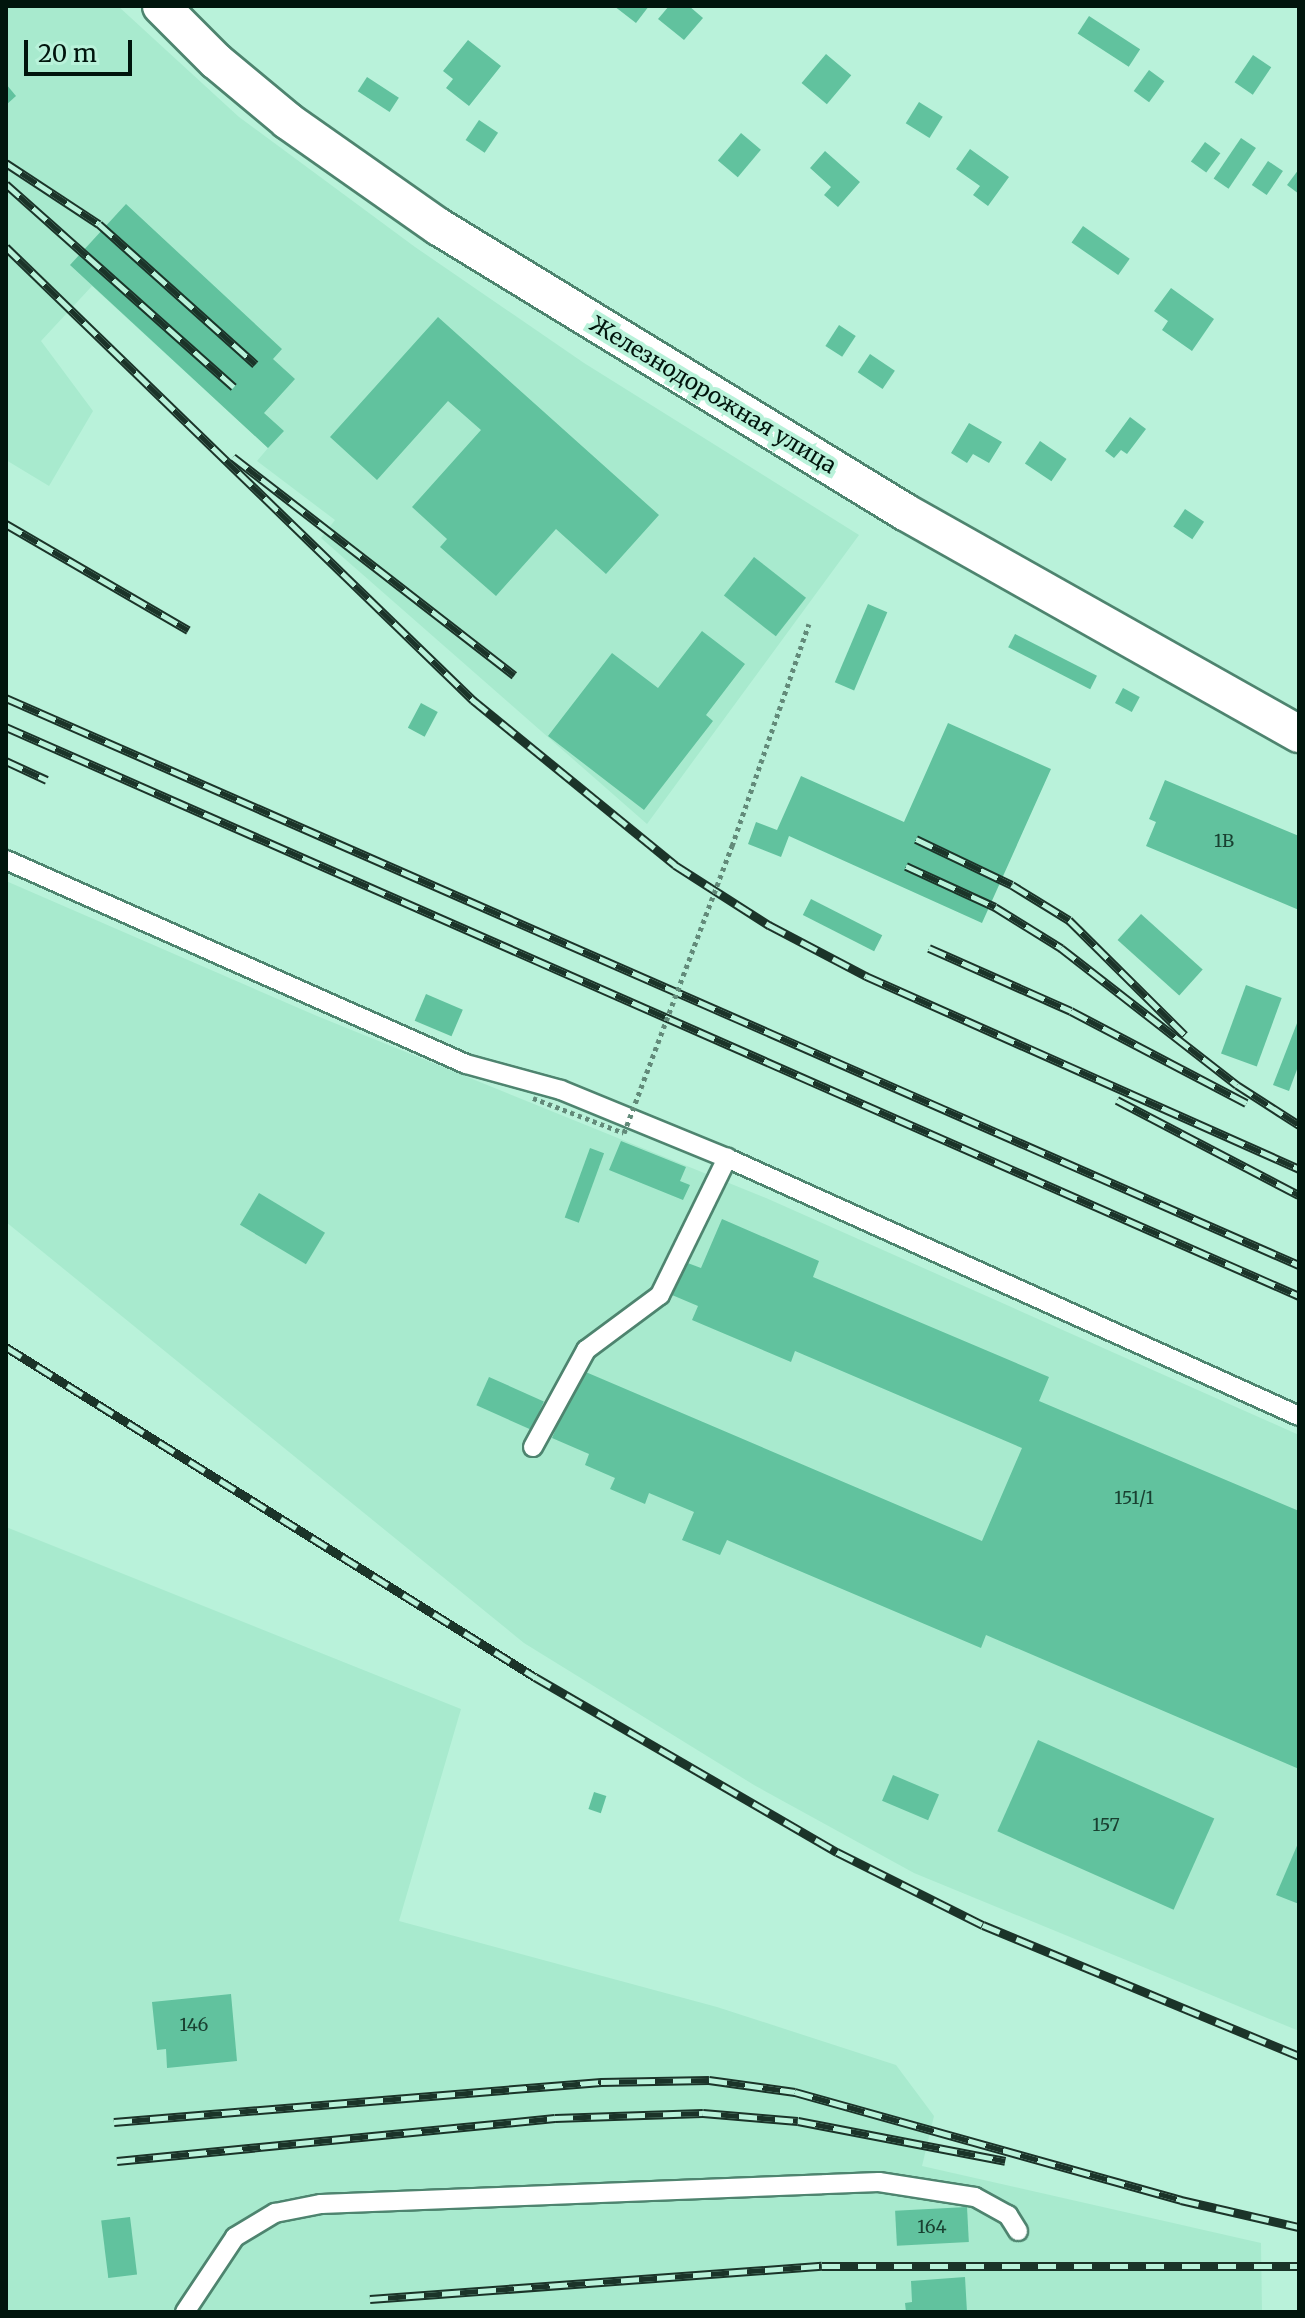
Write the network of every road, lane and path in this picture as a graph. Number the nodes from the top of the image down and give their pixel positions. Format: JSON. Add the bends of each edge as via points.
{"nodes":[{"id":1,"x":161,"y":6,"type":"edge"},
{"id":2,"x":809,"y":624,"type":"dead end"},
{"id":3,"x":1299,"y":734,"type":"edge"},
{"id":4,"x":6,"y":860,"type":"edge"},
{"id":5,"x":533,"y":1098,"type":"dead end"},
{"id":6,"x":727,"y":1158,"type":"junction"},
{"id":7,"x":1299,"y":1416,"type":"edge"},
{"id":8,"x":533,"y":1447,"type":"dead end"},
{"id":9,"x":1018,"y":2231,"type":"dead end"},
{"id":10,"x":185,"y":2312,"type":"edge"}],
"edges":[{"from":1,"to":3,"type":"street","name":"Железнодорожная улица","via":[[288,121],[439,227],[905,512]]},
{"from":2,"to":5,"type":"path","bridge":true,"via":[[624,1133]]},
{"from":4,"to":6,"type":"lane","via":[[466,1064],[561,1090]]},
{"from":6,"to":7,"type":"lane"},
{"from":6,"to":8,"type":"lane","via":[[660,1295],[586,1350]]},
{"from":9,"to":10,"type":"lane","via":[[1008,2215],[975,2197],[879,2182],[321,2204],[275,2213],[235,2237]]}]}
